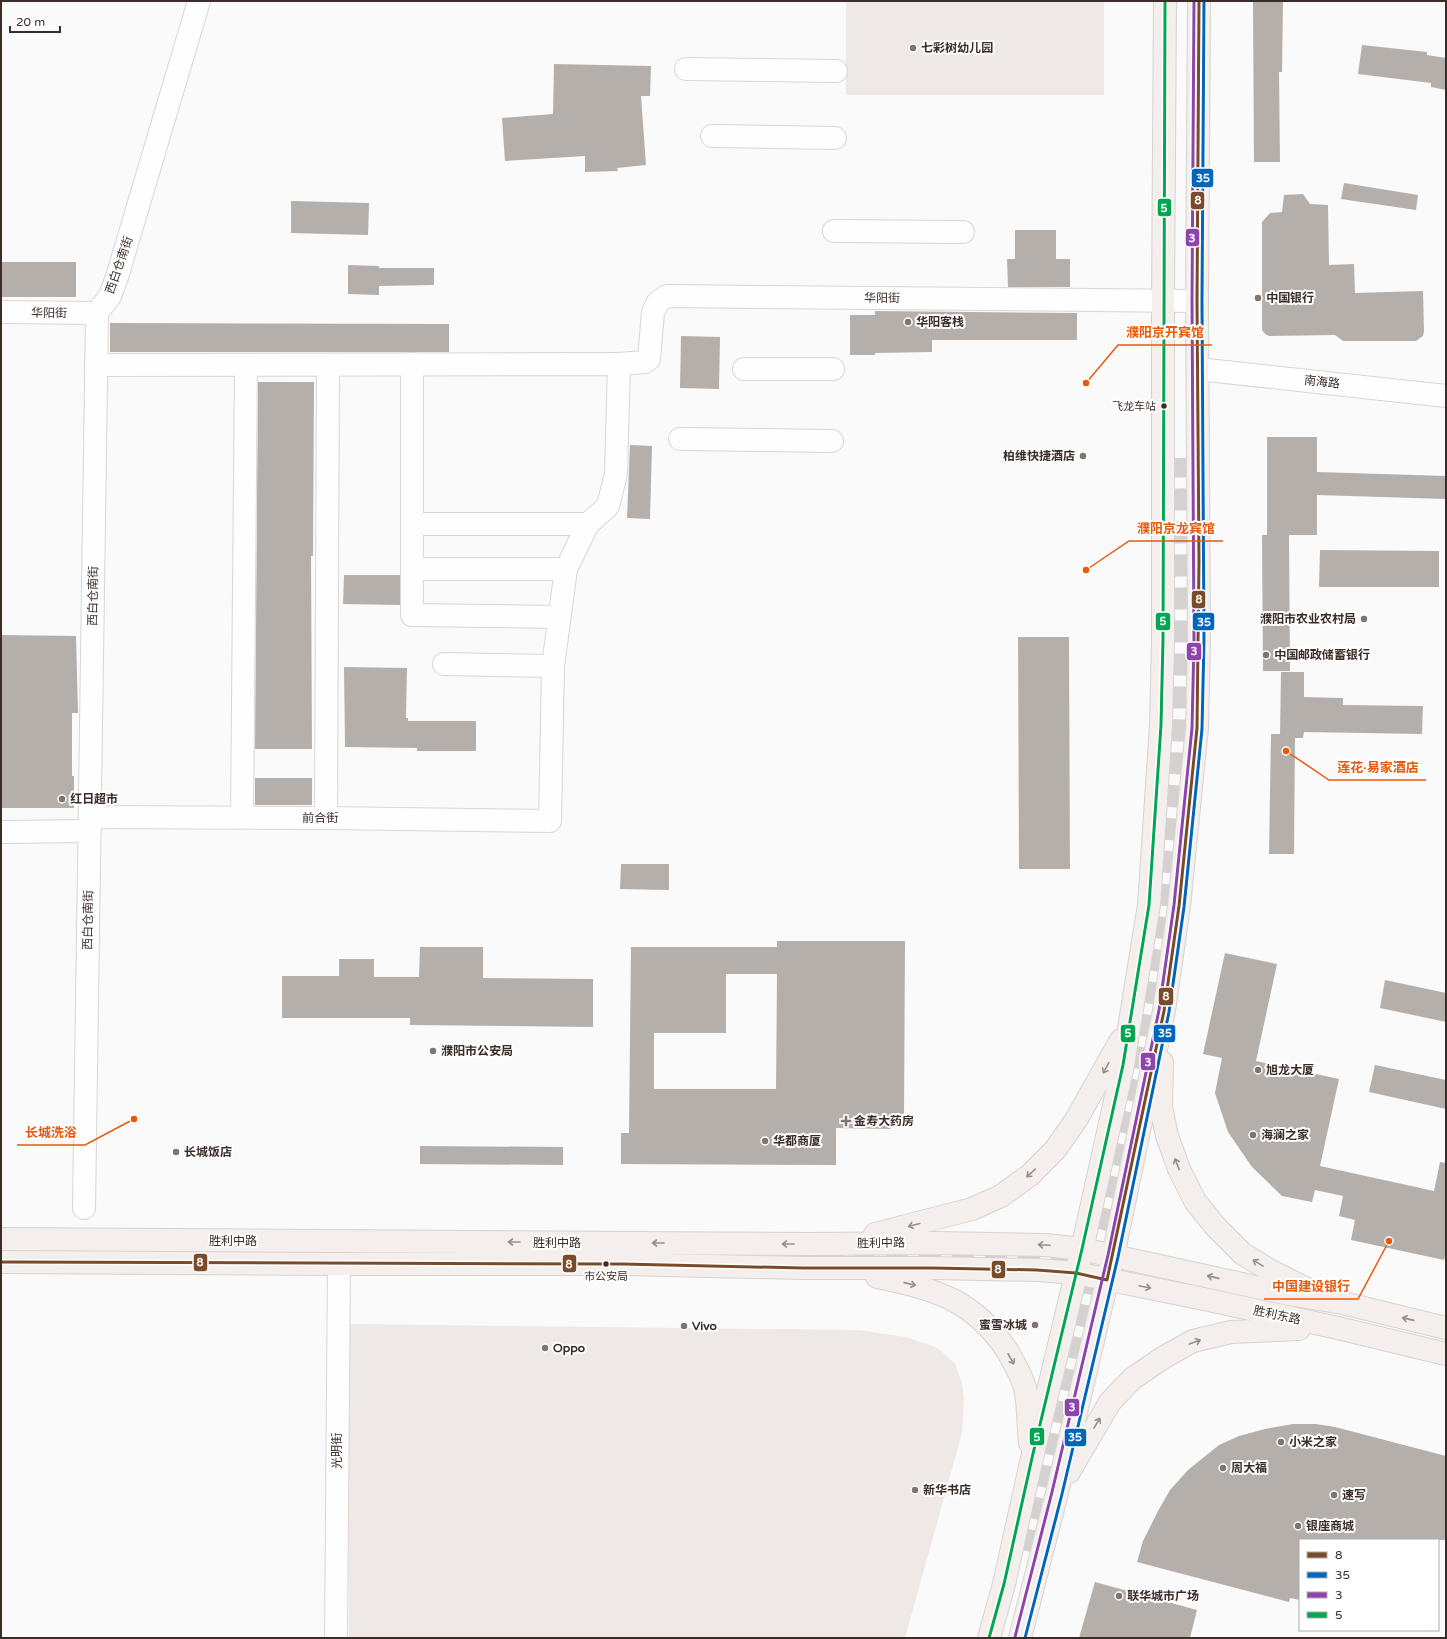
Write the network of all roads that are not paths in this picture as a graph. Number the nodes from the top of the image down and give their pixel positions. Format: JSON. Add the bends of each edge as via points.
{"nodes":[{"id":1,"x":199,"y":1,"type":"edge"},
{"id":2,"x":1165,"y":1,"type":"edge"},
{"id":3,"x":1199,"y":1,"type":"edge"},
{"id":4,"x":686,"y":69,"type":"dead end"},
{"id":5,"x":836,"y":71,"type":"dead end"},
{"id":6,"x":712,"y":136,"type":"dead end"},
{"id":7,"x":835,"y":138,"type":"dead end"},
{"id":8,"x":834,"y":231,"type":"dead end"},
{"id":9,"x":963,"y":232,"type":"dead end"},
{"id":10,"x":1163,"y":301,"type":"junction"},
{"id":11,"x":1197,"y":301,"type":"junction"},
{"id":12,"x":1,"y":312,"type":"edge"},
{"id":13,"x":97,"y":313,"type":"junction"},
{"id":14,"x":412,"y":364,"type":"junction"},
{"id":15,"x":619,"y":364,"type":"junction"},
{"id":16,"x":96,"y":365,"type":"junction"},
{"id":17,"x":246,"y":365,"type":"junction"},
{"id":18,"x":328,"y":365,"type":"junction"},
{"id":19,"x":744,"y":369,"type":"dead end"},
{"id":20,"x":832,"y":369,"type":"dead end"},
{"id":21,"x":1198,"y":369,"type":"junction"},
{"id":22,"x":1446,"y":396,"type":"edge"},
{"id":23,"x":680,"y":438,"type":"dead end"},
{"id":24,"x":832,"y":441,"type":"dead end"},
{"id":25,"x":412,"y":524,"type":"junction"},
{"id":26,"x":588,"y":524,"type":"junction"},
{"id":27,"x":412,"y":569,"type":"junction"},
{"id":28,"x":566,"y":569,"type":"junction"},
{"id":29,"x":559,"y":617,"type":"junction"},
{"id":30,"x":444,"y":664,"type":"dead end"},
{"id":31,"x":553,"y":666,"type":"junction"},
{"id":32,"x":242,"y":818,"type":"junction"},
{"id":33,"x":326,"y":818,"type":"junction"},
{"id":34,"x":90,"y":824,"type":"junction"},
{"id":35,"x":1,"y":832,"type":"edge"},
{"id":36,"x":1164,"y":1011,"type":"junction"},
{"id":37,"x":1131,"y":1021,"type":"junction"},
{"id":38,"x":84,"y":1208,"type":"dead end"},
{"id":39,"x":1,"y":1238,"type":"edge"},
{"id":40,"x":811,"y":1244,"type":"junction"},
{"id":41,"x":1082,"y":1249,"type":"junction"},
{"id":42,"x":1113,"y":1256,"type":"junction"},
{"id":43,"x":1,"y":1262,"type":"edge"},
{"id":44,"x":339,"y":1264,"type":"junction"},
{"id":45,"x":803,"y":1268,"type":"junction"},
{"id":46,"x":1076,"y":1273,"type":"junction"},
{"id":47,"x":1107,"y":1280,"type":"junction"},
{"id":48,"x":1343,"y":1303,"type":"junction"},
{"id":49,"x":1338,"y":1328,"type":"junction"},
{"id":50,"x":1446,"y":1328,"type":"edge"},
{"id":51,"x":1446,"y":1354,"type":"edge"},
{"id":52,"x":1032,"y":1458,"type":"junction"},
{"id":53,"x":1056,"y":1493,"type":"junction"},
{"id":54,"x":336,"y":1638,"type":"edge"},
{"id":55,"x":989,"y":1638,"type":"edge"},
{"id":56,"x":1020,"y":1638,"type":"edge"}],
"edges":[{"from":1,"to":13,"type":"street","name":"西白仓南街","via":[[117,278],[110,296]]},
{"from":2,"to":10,"type":"main road"},
{"from":3,"to":11,"type":"main road"},
{"from":4,"to":5,"type":"street"},
{"from":6,"to":7,"type":"street"},
{"from":8,"to":9,"type":"street"},
{"from":10,"to":11,"type":"street","name":"华阳街"},
{"from":10,"to":15,"type":"street","name":"华阳街","via":[[667,296],[658,302],[653,312],[649,359],[645,362]]},
{"from":10,"to":37,"type":"main road","via":[[1164,558],[1161,725],[1149,906]]},
{"from":11,"to":21,"type":"main road"},
{"from":12,"to":13,"type":"street","name":"华阳街"},
{"from":13,"to":16,"type":"street","name":"西白仓南街"},
{"from":14,"to":15,"type":"street"},
{"from":14,"to":18,"type":"street"},
{"from":14,"to":25,"type":"street"},
{"from":15,"to":26,"type":"street","via":[[616,474],[608,506]]},
{"from":16,"to":17,"type":"street"},
{"from":16,"to":34,"type":"street","name":"西白仓南街"},
{"from":17,"to":18,"type":"street"},
{"from":17,"to":32,"type":"street"},
{"from":18,"to":33,"type":"street"},
{"from":19,"to":20,"type":"street"},
{"from":21,"to":22,"type":"street","name":"南海路"},
{"from":21,"to":36,"type":"main road","via":[[1197,728],[1179,906]]},
{"from":23,"to":24,"type":"street"},
{"from":25,"to":26,"type":"street"},
{"from":25,"to":27,"type":"street"},
{"from":26,"to":28,"type":"street"},
{"from":27,"to":28,"type":"street"},
{"from":27,"to":29,"type":"street","via":[[412,615]]},
{"from":28,"to":29,"type":"street"},
{"from":29,"to":31,"type":"street"},
{"from":30,"to":31,"type":"street"},
{"from":31,"to":33,"type":"street","name":"前合街","via":[[550,821]]},
{"from":32,"to":33,"type":"street","name":"前合街"},
{"from":32,"to":34,"type":"street","name":"前合街"},
{"from":34,"to":35,"type":"street","name":"前合街"},
{"from":34,"to":38,"type":"street","name":"西白仓南街"},
{"from":36,"to":42,"type":"main road"},
{"from":48,"to":36,"type":"main road","one_way":true,"via":[[1301,1287],[1243,1254],[1195,1201],[1167,1136],[1161,1107]]},
{"from":37,"to":40,"type":"main road","one_way":true,"via":[[1076,1120],[1055,1150],[1030,1175],[1001,1196],[972,1209],[912,1226]]},
{"from":37,"to":41,"type":"main road"},
{"from":40,"to":39,"type":"main road","name":"胜利中路","one_way":true},
{"from":41,"to":40,"type":"main road","name":"胜利中路","one_way":true,"via":[[1045,1245],[946,1243]]},
{"from":41,"to":42,"type":"main road","name":"胜利中路"},
{"from":41,"to":46,"type":"main road"},
{"from":42,"to":47,"type":"main road"},
{"from":48,"to":42,"type":"main road","name":"胜利东路","one_way":true,"via":[[1288,1294]]},
{"from":43,"to":44,"type":"main road","name":"胜利中路"},
{"from":44,"to":45,"type":"main road","name":"胜利中路","via":[[622,1264]]},
{"from":44,"to":54,"type":"street","name":"光明街"},
{"from":45,"to":46,"type":"main road","name":"胜利中路","via":[[941,1268]]},
{"from":45,"to":52,"type":"main road","one_way":true,"via":[[871,1276],[915,1285],[952,1299],[980,1317],[1000,1339],[1013,1360],[1025,1388]]},
{"from":46,"to":47,"type":"main road","name":"胜利中路"},
{"from":46,"to":52,"type":"main road"},
{"from":47,"to":49,"type":"main road","name":"胜利东路","one_way":true},
{"from":47,"to":53,"type":"main road"},
{"from":50,"to":48,"type":"main road","name":"胜利东路","one_way":true},
{"from":49,"to":51,"type":"main road","name":"胜利东路"},
{"from":53,"to":49,"type":"main road","one_way":true,"via":[[1110,1402],[1132,1379],[1161,1359],[1194,1341],[1231,1332]]},
{"from":52,"to":55,"type":"main road","via":[[1004,1584]]},
{"from":53,"to":56,"type":"main road"}]}
